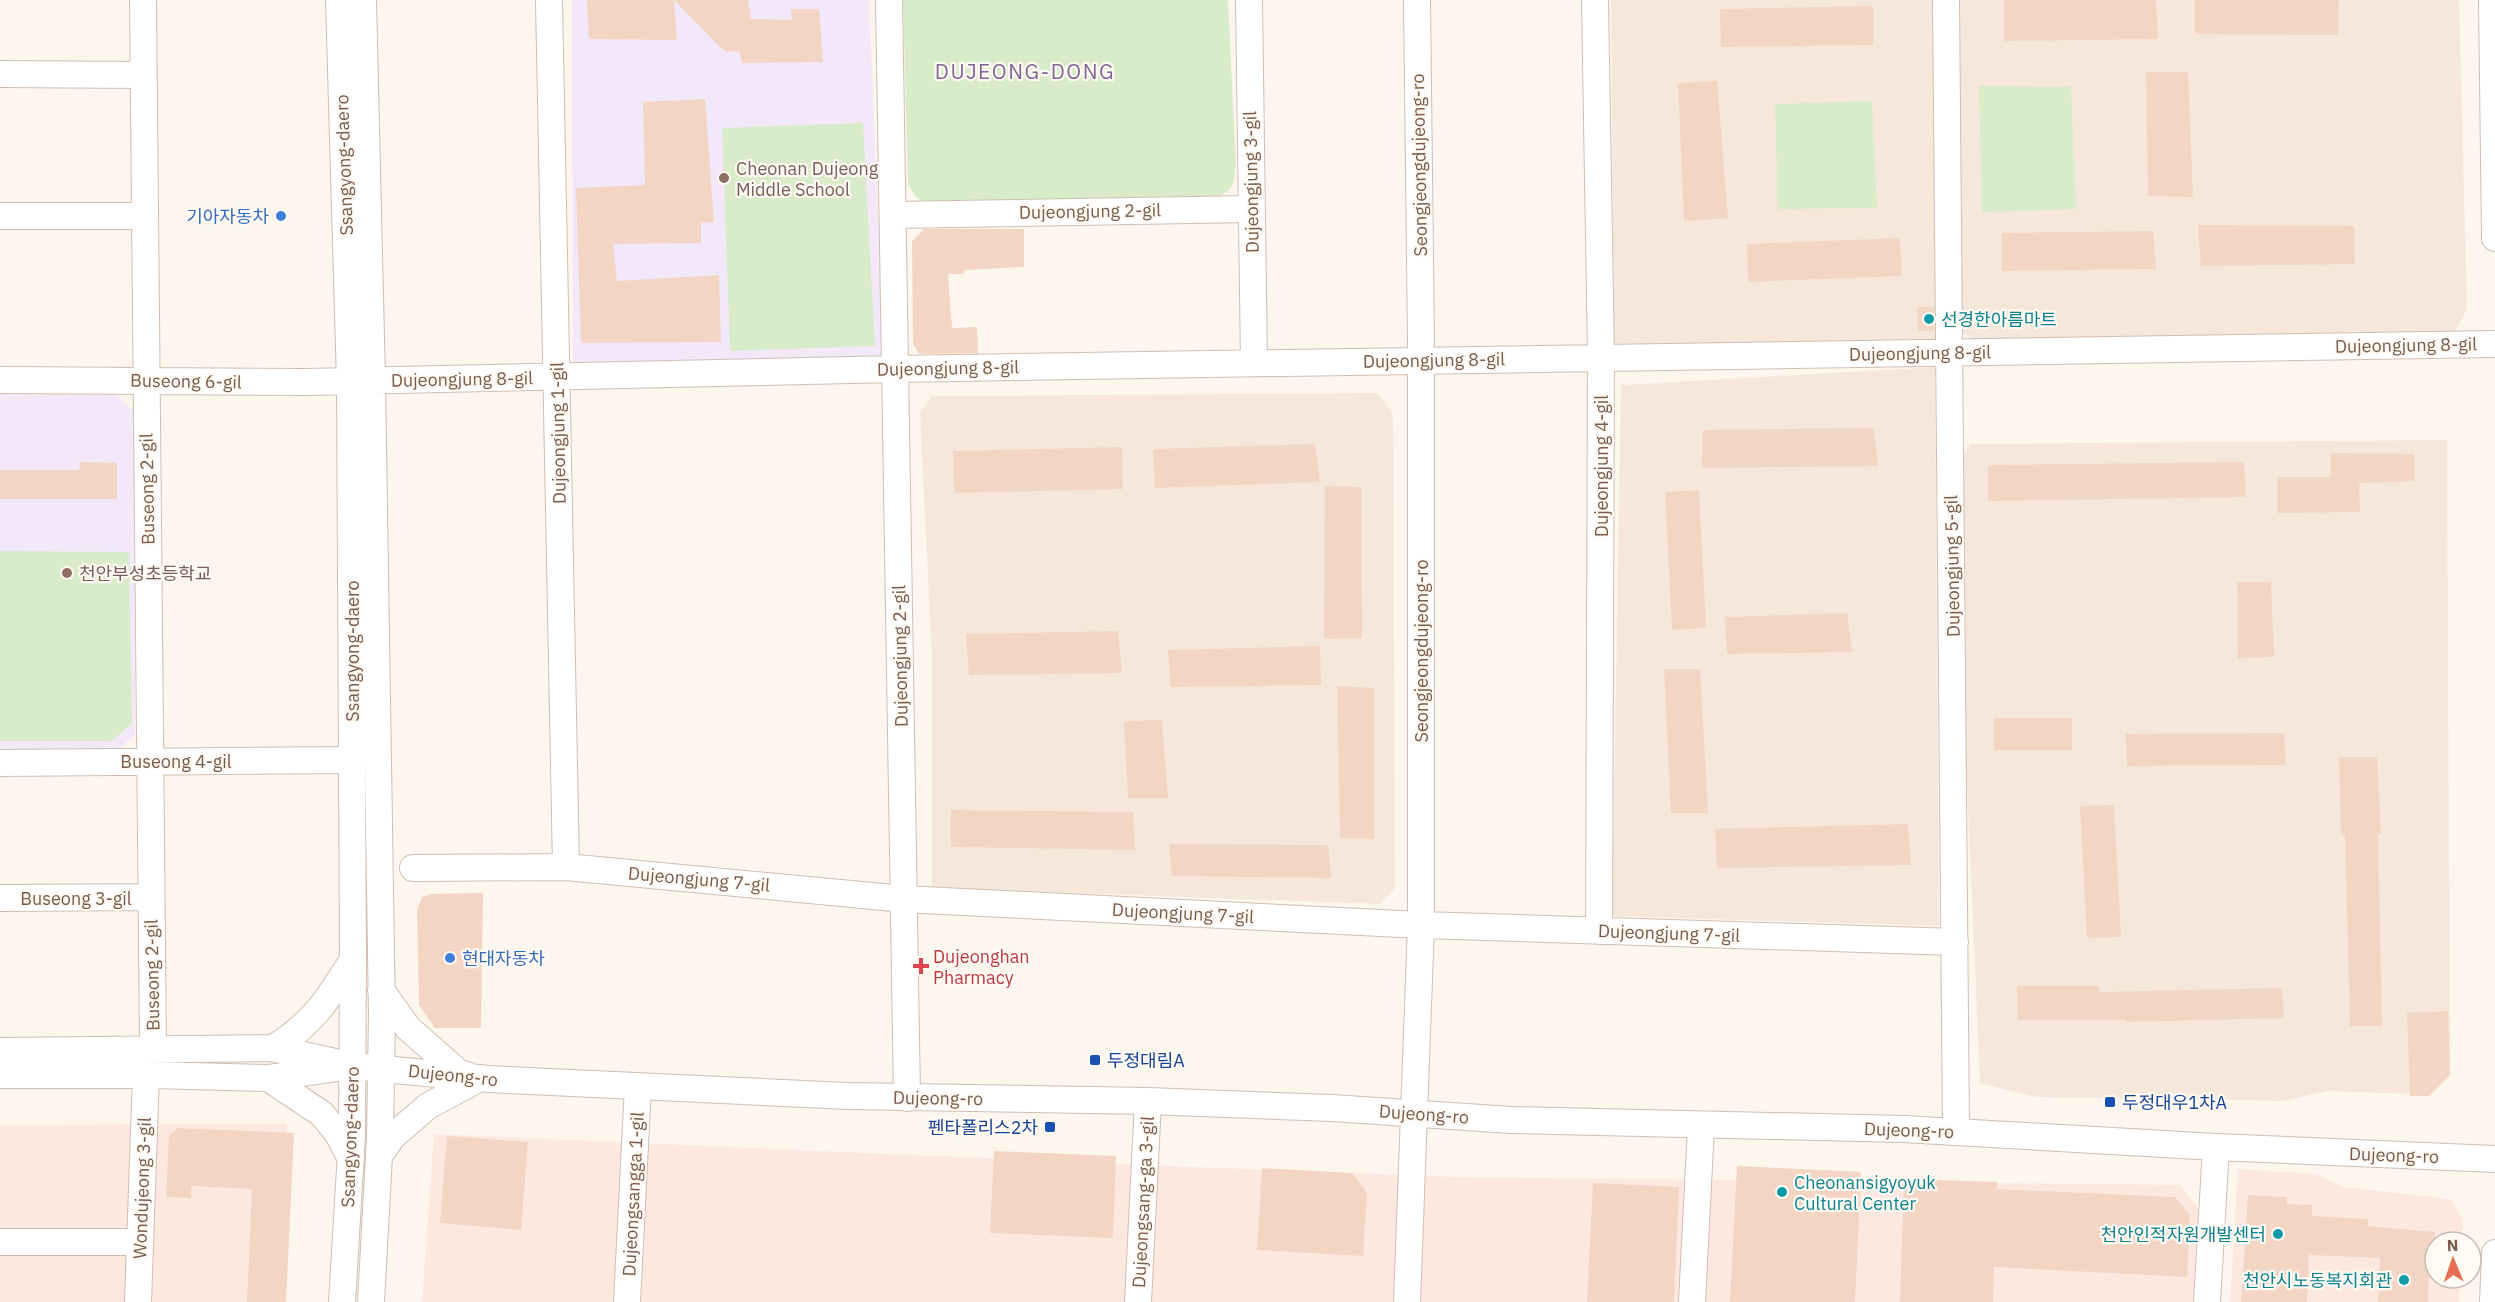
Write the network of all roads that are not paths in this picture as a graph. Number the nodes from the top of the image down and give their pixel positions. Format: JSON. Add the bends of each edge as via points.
{"nodes":[{"id":1,"x":143,"y":0,"type":"edge"},
{"id":2,"x":339,"y":0,"type":"edge"},
{"id":3,"x":363,"y":0,"type":"edge"},
{"id":4,"x":549,"y":0,"type":"edge"},
{"id":5,"x":889,"y":0,"type":"edge"},
{"id":6,"x":1249,"y":0,"type":"edge"},
{"id":7,"x":1417,"y":0,"type":"edge"},
{"id":8,"x":1595,"y":0,"type":"edge"},
{"id":9,"x":1946,"y":0,"type":"edge"},
{"id":10,"x":2492,"y":0,"type":"edge"},
{"id":11,"x":0,"y":74,"type":"edge"},
{"id":12,"x":144,"y":75,"type":"junction"},
{"id":13,"x":1251,"y":208,"type":"junction"},
{"id":14,"x":893,"y":215,"type":"junction"},
{"id":15,"x":0,"y":216,"type":"edge"},
{"id":16,"x":145,"y":216,"type":"junction"},
{"id":17,"x":2495,"y":238,"type":"edge"},
{"id":18,"x":2495,"y":344,"type":"edge"},
{"id":19,"x":1950,"y":352,"type":"junction"},
{"id":20,"x":1601,"y":358,"type":"junction"},
{"id":21,"x":1420,"y":360,"type":"junction"},
{"id":22,"x":1254,"y":363,"type":"junction"},
{"id":23,"x":895,"y":369,"type":"junction"},
{"id":24,"x":556,"y":377,"type":"junction"},
{"id":25,"x":0,"y":380,"type":"edge"},
{"id":26,"x":146,"y":380,"type":"junction"},
{"id":27,"x":361,"y":381,"type":"junction"},
{"id":28,"x":352,"y":760,"type":"junction"},
{"id":29,"x":150,"y":761,"type":"junction"},
{"id":30,"x":0,"y":763,"type":"edge"},
{"id":31,"x":566,"y":867,"type":"junction"},
{"id":32,"x":413,"y":868,"type":"dead end"},
{"id":33,"x":151,"y":897,"type":"junction"},
{"id":34,"x":0,"y":898,"type":"edge"},
{"id":35,"x":904,"y":899,"type":"junction"},
{"id":36,"x":1421,"y":925,"type":"junction"},
{"id":37,"x":1599,"y":931,"type":"junction"},
{"id":38,"x":1955,"y":942,"type":"junction"},
{"id":39,"x":353,"y":959,"type":"junction"},
{"id":40,"x":381,"y":990,"type":"junction"},
{"id":41,"x":273,"y":1048,"type":"junction"},
{"id":42,"x":153,"y":1049,"type":"junction"},
{"id":43,"x":0,"y":1051,"type":"edge"},
{"id":44,"x":352,"y":1066,"type":"junction"},
{"id":45,"x":381,"y":1067,"type":"junction"},
{"id":46,"x":0,"y":1075,"type":"edge"},
{"id":47,"x":146,"y":1075,"type":"junction"},
{"id":48,"x":268,"y":1078,"type":"junction"},
{"id":49,"x":480,"y":1078,"type":"junction"},
{"id":50,"x":638,"y":1086,"type":"junction"},
{"id":51,"x":907,"y":1098,"type":"junction"},
{"id":52,"x":1148,"y":1101,"type":"junction"},
{"id":53,"x":1415,"y":1113,"type":"junction"},
{"id":54,"x":1701,"y":1126,"type":"junction"},
{"id":55,"x":1956,"y":1132,"type":"junction"},
{"id":56,"x":2216,"y":1147,"type":"junction"},
{"id":57,"x":379,"y":1156,"type":"junction"},
{"id":58,"x":351,"y":1159,"type":"junction"},
{"id":59,"x":2495,"y":1159,"type":"edge"},
{"id":60,"x":0,"y":1242,"type":"edge"},
{"id":61,"x":140,"y":1242,"type":"junction"},
{"id":62,"x":2495,"y":1253,"type":"edge"},
{"id":63,"x":138,"y":1302,"type":"edge"},
{"id":64,"x":342,"y":1302,"type":"edge"},
{"id":65,"x":371,"y":1302,"type":"edge"},
{"id":66,"x":627,"y":1302,"type":"edge"},
{"id":67,"x":1138,"y":1302,"type":"edge"},
{"id":68,"x":1407,"y":1302,"type":"edge"},
{"id":69,"x":1692,"y":1302,"type":"edge"},
{"id":70,"x":2207,"y":1302,"type":"edge"},
{"id":71,"x":2493,"y":1302,"type":"edge"}],
"edges":[{"from":1,"to":12,"type":"street","name":"Buseong 2-gil"},
{"from":2,"to":27,"type":"street","name":"Ssangyong-daero"},
{"from":3,"to":27,"type":"street","name":"Ssangyong-daero"},
{"from":4,"to":24,"type":"street","name":"Dujeongjung 1-gil"},
{"from":5,"to":14,"type":"street","name":"Dujeongjung 2-gil"},
{"from":6,"to":13,"type":"street","name":"Dujeongjung 3-gil"},
{"from":7,"to":21,"type":"street","name":"Seongjeongdujeong-ro"},
{"from":8,"to":20,"type":"street","name":"Dujeongjung 4-gil"},
{"from":9,"to":19,"type":"street","name":"Dujeongjung 5-gil"},
{"from":10,"to":17,"type":"street"},
{"from":11,"to":12,"type":"street"},
{"from":12,"to":16,"type":"street","name":"Buseong 2-gil"},
{"from":13,"to":14,"type":"street","name":"Dujeongjung 2-gil"},
{"from":13,"to":22,"type":"street","name":"Dujeongjung 3-gil"},
{"from":14,"to":23,"type":"street","name":"Dujeongjung 2-gil"},
{"from":15,"to":16,"type":"street"},
{"from":16,"to":26,"type":"street","name":"Buseong 2-gil"},
{"from":18,"to":19,"type":"street","name":"Dujeongjung 8-gil"},
{"from":19,"to":20,"type":"street","name":"Dujeongjung 8-gil"},
{"from":19,"to":38,"type":"street","name":"Dujeongjung 5-gil"},
{"from":20,"to":21,"type":"street","name":"Dujeongjung 8-gil"},
{"from":20,"to":37,"type":"street","name":"Dujeongjung 4-gil"},
{"from":21,"to":22,"type":"street","name":"Dujeongjung 8-gil"},
{"from":21,"to":36,"type":"street","name":"Seongjeongdujeong-ro"},
{"from":22,"to":23,"type":"street","name":"Dujeongjung 8-gil"},
{"from":23,"to":24,"type":"street","name":"Dujeongjung 8-gil"},
{"from":23,"to":35,"type":"street","name":"Dujeongjung 2-gil"},
{"from":24,"to":27,"type":"street","name":"Dujeongjung 8-gil"},
{"from":24,"to":31,"type":"street","name":"Dujeongjung 1-gil"},
{"from":25,"to":26,"type":"street","name":"Buseong 6-gil"},
{"from":26,"to":27,"type":"street","name":"Buseong 6-gil"},
{"from":26,"to":29,"type":"street","name":"Buseong 2-gil"},
{"from":27,"to":28,"type":"street","name":"Ssangyong-daero"},
{"from":27,"to":40,"type":"street","name":"Ssangyong-daero"},
{"from":28,"to":29,"type":"street","name":"Buseong 4-gil"},
{"from":28,"to":39,"type":"street","name":"Ssangyong-daero"},
{"from":29,"to":30,"type":"street","name":"Buseong 4-gil"},
{"from":29,"to":33,"type":"street","name":"Buseong 2-gil"},
{"from":31,"to":32,"type":"street","name":"Dujeongjung 7-gil"},
{"from":31,"to":35,"type":"street","name":"Dujeongjung 7-gil"},
{"from":33,"to":34,"type":"street","name":"Buseong 3-gil"},
{"from":33,"to":42,"type":"street","name":"Buseong 2-gil"},
{"from":35,"to":36,"type":"street","name":"Dujeongjung 7-gil"},
{"from":35,"to":51,"type":"street","name":"Dujeongjung 2-gil"},
{"from":36,"to":37,"type":"street","name":"Dujeongjung 7-gil"},
{"from":36,"to":53,"type":"street","name":"Seongjeongdujeong-ro"},
{"from":37,"to":38,"type":"street","name":"Dujeongjung 7-gil"},
{"from":38,"to":55,"type":"street","name":"Dujeongjung 5-gil"},
{"from":39,"to":41,"type":"street","via":[[312,1019]]},
{"from":39,"to":44,"type":"street","name":"Ssangyong-daero"},
{"from":40,"to":45,"type":"street","name":"Ssangyong-daero"},
{"from":40,"to":49,"type":"street","via":[[408,1028],[428,1046],[459,1073]]},
{"from":41,"to":42,"type":"street","name":"Dujeong-ro"},
{"from":41,"to":44,"type":"street","name":"Dujeong-ro"},
{"from":42,"to":43,"type":"street","name":"Dujeong-ro"},
{"from":44,"to":45,"type":"street","name":"Dujeong-ro"},
{"from":44,"to":48,"type":"street","name":"Dujeong-ro"},
{"from":44,"to":58,"type":"street","name":"Ssangyong-daero"},
{"from":45,"to":49,"type":"street","name":"Dujeong-ro"},
{"from":45,"to":57,"type":"street","name":"Ssangyong-daero"},
{"from":46,"to":47,"type":"street","name":"Dujeong-ro"},
{"from":47,"to":48,"type":"street","name":"Dujeong-ro"},
{"from":47,"to":61,"type":"street","name":"Wondujeong 3-gil"},
{"from":48,"to":58,"type":"street","via":[[322,1114]]},
{"from":49,"to":50,"type":"street","name":"Dujeong-ro"},
{"from":49,"to":57,"type":"street","via":[[428,1106],[392,1137]]},
{"from":50,"to":51,"type":"street","name":"Dujeong-ro"},
{"from":50,"to":66,"type":"street","name":"Dujeongsangga 1-gil"},
{"from":51,"to":52,"type":"street","name":"Dujeong-ro"},
{"from":52,"to":53,"type":"street","name":"Dujeong-ro"},
{"from":52,"to":67,"type":"street","name":"Dujeongsang-ga 3-gil"},
{"from":53,"to":54,"type":"street","name":"Dujeong-ro"},
{"from":53,"to":68,"type":"street","name":"Seongjeongdujeong-ro"},
{"from":54,"to":55,"type":"street","name":"Dujeong-ro"},
{"from":54,"to":69,"type":"street"},
{"from":55,"to":56,"type":"street","name":"Dujeong-ro"},
{"from":56,"to":59,"type":"street","name":"Dujeong-ro"},
{"from":56,"to":70,"type":"street"},
{"from":57,"to":65,"type":"street","name":"Ssangyong-daero"},
{"from":58,"to":64,"type":"street","name":"Ssangyong-daero"},
{"from":60,"to":61,"type":"street"},
{"from":61,"to":63,"type":"street","name":"Wondujeong 3-gil"},
{"from":62,"to":71,"type":"street"}]}
